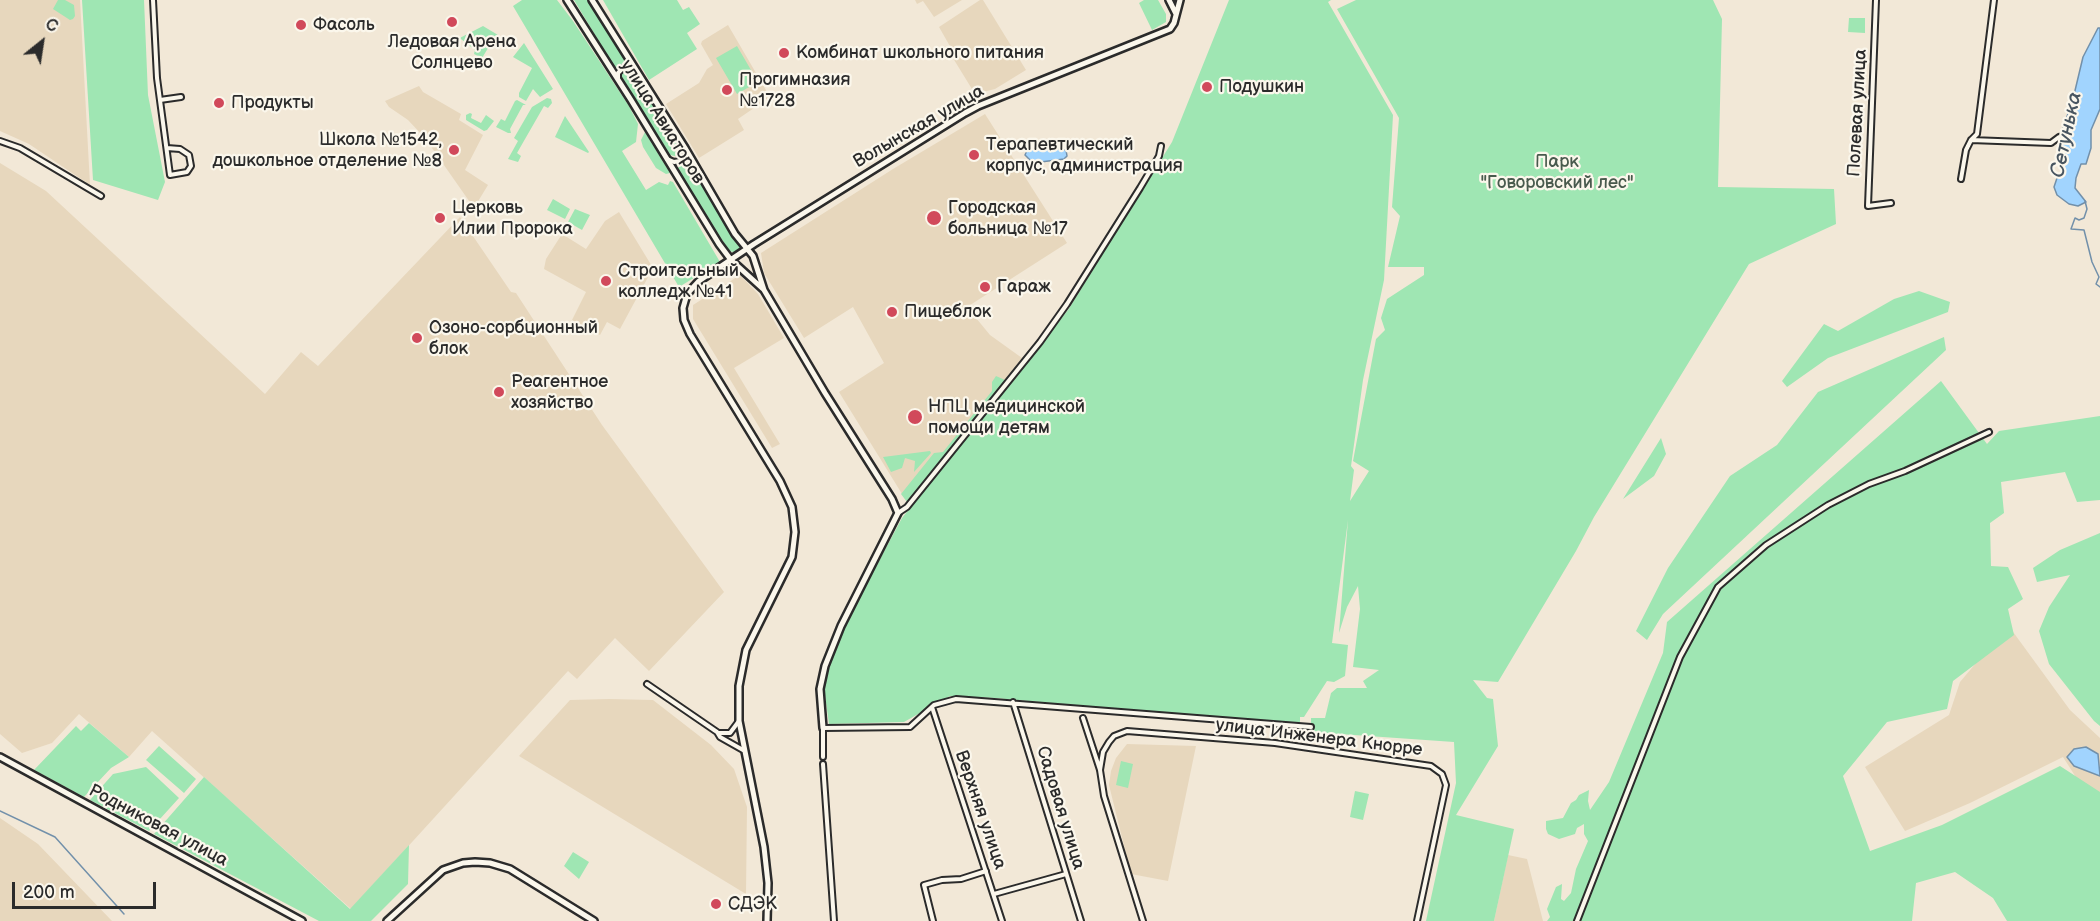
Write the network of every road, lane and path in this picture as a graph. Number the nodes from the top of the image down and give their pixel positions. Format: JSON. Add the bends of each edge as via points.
{"nodes":[{"id":1,"x":153,"y":0,"type":"edge"},
{"id":2,"x":567,"y":0,"type":"edge"},
{"id":3,"x":592,"y":0,"type":"edge"},
{"id":4,"x":1169,"y":0,"type":"edge"},
{"id":5,"x":1180,"y":0,"type":"edge"},
{"id":6,"x":1876,"y":0,"type":"edge"},
{"id":7,"x":1994,"y":0,"type":"edge"},
{"id":8,"x":1176,"y":16,"type":"junction"},
{"id":9,"x":636,"y":71,"type":"junction"},
{"id":10,"x":619,"y":81,"type":"junction"},
{"id":11,"x":180,"y":97,"type":"dead end"},
{"id":12,"x":160,"y":100,"type":"junction"},
{"id":13,"x":2059,"y":137,"type":"dead end"},
{"id":14,"x":1971,"y":140,"type":"junction"},
{"id":15,"x":0,"y":141,"type":"edge"},
{"id":16,"x":1161,"y":146,"type":"dead end"},
{"id":17,"x":167,"y":148,"type":"junction"},
{"id":18,"x":685,"y":148,"type":"junction"},
{"id":19,"x":667,"y":159,"type":"junction"},
{"id":20,"x":1961,"y":179,"type":"dead end"},
{"id":21,"x":101,"y":196,"type":"dead end"},
{"id":22,"x":1890,"y":203,"type":"dead end"},
{"id":23,"x":747,"y":250,"type":"junction"},
{"id":24,"x":731,"y":260,"type":"junction"},
{"id":25,"x":765,"y":290,"type":"junction"},
{"id":26,"x":1989,"y":432,"type":"dead end"},
{"id":27,"x":898,"y":513,"type":"junction"},
{"id":28,"x":647,"y":684,"type":"dead end"},
{"id":29,"x":1013,"y":702,"type":"junction"},
{"id":30,"x":932,"y":707,"type":"junction"},
{"id":31,"x":1083,"y":718,"type":"dead end"},
{"id":32,"x":738,"y":721,"type":"junction"},
{"id":33,"x":1311,"y":727,"type":"dead end"},
{"id":34,"x":823,"y":728,"type":"junction"},
{"id":35,"x":717,"y":732,"type":"junction"},
{"id":36,"x":743,"y":750,"type":"junction"},
{"id":37,"x":0,"y":757,"type":"edge"},
{"id":38,"x":823,"y":757,"type":"dead end"},
{"id":39,"x":824,"y":764,"type":"dead end"},
{"id":40,"x":1100,"y":770,"type":"junction"},
{"id":41,"x":986,"y":871,"type":"junction"},
{"id":42,"x":1066,"y":874,"type":"junction"},
{"id":43,"x":994,"y":894,"type":"junction"},
{"id":44,"x":302,"y":921,"type":"edge"},
{"id":45,"x":387,"y":921,"type":"edge"},
{"id":46,"x":594,"y":921,"type":"edge"},
{"id":47,"x":767,"y":921,"type":"edge"},
{"id":48,"x":834,"y":921,"type":"edge"},
{"id":49,"x":933,"y":921,"type":"edge"},
{"id":50,"x":1002,"y":921,"type":"edge"},
{"id":51,"x":1081,"y":921,"type":"edge"},
{"id":52,"x":1143,"y":921,"type":"edge"},
{"id":53,"x":1417,"y":921,"type":"edge"},
{"id":54,"x":1577,"y":921,"type":"edge"}],
"edges":[{"from":1,"to":12,"type":"street"},
{"from":2,"to":10,"type":"street","name":"улица Авиаторов"},
{"from":3,"to":9,"type":"street","name":"улица Авиаторов"},
{"from":4,"to":8,"type":"street"},
{"from":5,"to":8,"type":"street"},
{"from":6,"to":22,"type":"street","name":"Полевая улица","via":[[1868,206]]},
{"from":7,"to":14,"type":"street","via":[[1981,112],[1977,134]]},
{"from":8,"to":23,"type":"street","name":"Волынская улица","via":[[1170,29],[978,106]]},
{"from":9,"to":10,"type":"street","via":[[623,68],[618,73]]},
{"from":9,"to":18,"type":"street","name":"улица Авиаторов"},
{"from":10,"to":19,"type":"street","name":"улица Авиаторов"},
{"from":11,"to":12,"type":"street"},
{"from":12,"to":17,"type":"street"},
{"from":13,"to":14,"type":"street","via":[[2051,143]]},
{"from":14,"to":20,"type":"street"},
{"from":15,"to":21,"type":"street","via":[[20,148]]},
{"from":16,"to":27,"type":"street","via":[[1140,188],[1040,342],[907,507]]},
{"from":17,"to":17,"type":"street","via":[[189,155],[192,161],[187,172],[170,176]]},
{"from":18,"to":19,"type":"street","via":[[680,161]]},
{"from":18,"to":23,"type":"street","name":"улица Авиаторов"},
{"from":19,"to":24,"type":"street","name":"улица Авиаторов"},
{"from":23,"to":24,"type":"street"},
{"from":23,"to":25,"type":"street","name":"улица Авиаторов","via":[[753,256]]},
{"from":24,"to":25,"type":"street","name":"улица Авиаторов"},
{"from":24,"to":32,"type":"street","via":[[692,287],[685,300],[684,320],[780,481],[792,507],[795,532],[792,557],[746,650]]},
{"from":25,"to":27,"type":"street","name":"улица Авиаторов"},
{"from":26,"to":54,"type":"street","via":[[1828,505],[1766,545],[1718,587],[1680,657]]},
{"from":27,"to":34,"type":"street","via":[[825,666],[820,689]]},
{"from":28,"to":35,"type":"street"},
{"from":29,"to":30,"type":"street","via":[[956,699]]},
{"from":29,"to":33,"type":"street"},
{"from":29,"to":42,"type":"street","name":"Садовая улица"},
{"from":30,"to":34,"type":"street","via":[[910,727]]},
{"from":30,"to":41,"type":"street","name":"Верхняя улица"},
{"from":31,"to":40,"type":"street"},
{"from":32,"to":35,"type":"street","via":[[730,733]]},
{"from":32,"to":36,"type":"street"},
{"from":34,"to":38,"type":"street"},
{"from":35,"to":36,"type":"street"},
{"from":36,"to":47,"type":"street","via":[[764,847]]},
{"from":37,"to":44,"type":"street","name":"Родниковая улица"},
{"from":39,"to":48,"type":"street"},
{"from":40,"to":52,"type":"street","via":[[1104,796]]},
{"from":40,"to":53,"type":"street","name":"улица Инженера Кнорре","via":[[1109,742],[1127,730],[1275,743],[1431,766],[1442,774],[1446,785]]},
{"from":41,"to":43,"type":"street","name":"Верхняя улица"},
{"from":41,"to":49,"type":"street","via":[[924,885]]},
{"from":42,"to":43,"type":"street"},
{"from":42,"to":51,"type":"street","name":"Садовая улица"},
{"from":43,"to":50,"type":"street","name":"Верхняя улица"},
{"from":45,"to":46,"type":"street","via":[[443,870],[475,862],[510,869]]}]}
